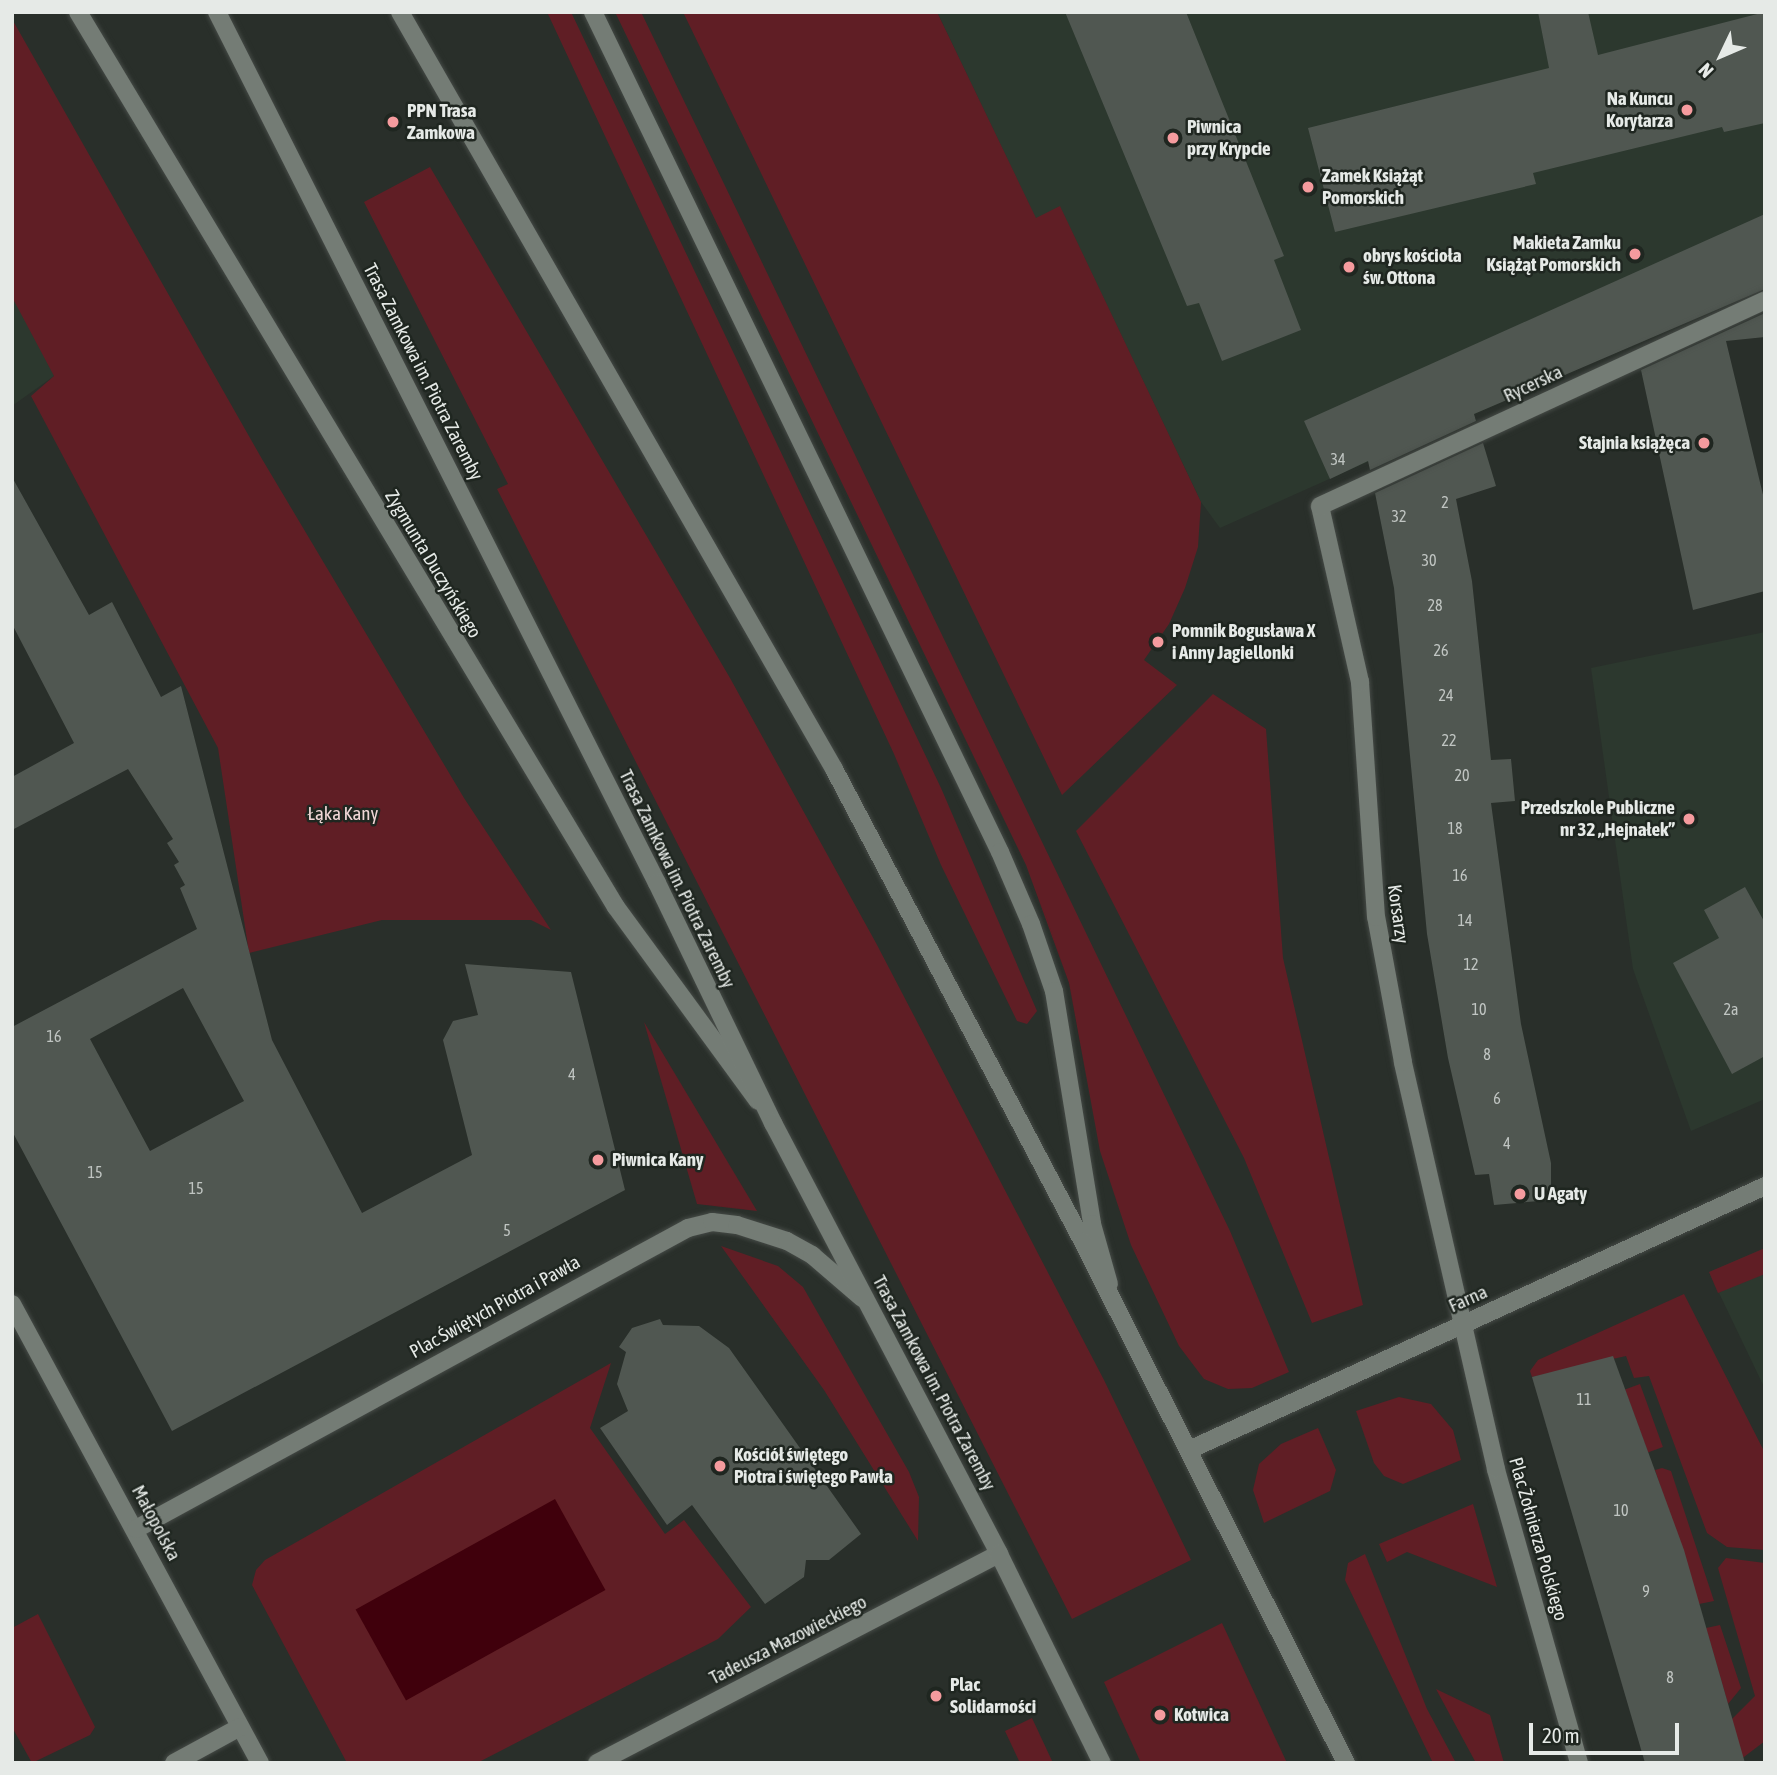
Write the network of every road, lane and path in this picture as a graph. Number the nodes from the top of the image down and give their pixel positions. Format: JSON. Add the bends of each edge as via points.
{"nodes":[{"id":1,"x":78,"y":12,"type":"edge"},
{"id":2,"x":217,"y":12,"type":"edge"},
{"id":3,"x":400,"y":12,"type":"edge"},
{"id":4,"x":593,"y":12,"type":"edge"},
{"id":5,"x":1765,"y":300,"type":"edge"},
{"id":6,"x":1320,"y":506,"type":"joint"},
{"id":7,"x":773,"y":1123,"type":"junction"},
{"id":8,"x":1765,"y":1186,"type":"edge"},
{"id":9,"x":12,"y":1304,"type":"edge"},
{"id":10,"x":873,"y":1310,"type":"junction"},
{"id":11,"x":1117,"y":1311,"type":"junction"},
{"id":12,"x":1461,"y":1324,"type":"junction"},
{"id":13,"x":1189,"y":1450,"type":"junction"},
{"id":14,"x":136,"y":1529,"type":"junction"},
{"id":15,"x":999,"y":1554,"type":"junction"},
{"id":16,"x":240,"y":1727,"type":"junction"},
{"id":17,"x":174,"y":1763,"type":"edge"},
{"id":18,"x":260,"y":1763,"type":"edge"},
{"id":19,"x":597,"y":1763,"type":"edge"},
{"id":20,"x":1102,"y":1763,"type":"edge"},
{"id":21,"x":1346,"y":1763,"type":"edge"},
{"id":22,"x":1579,"y":1763,"type":"edge"}],
"edges":[{"from":1,"to":7,"type":"street","name":"Zygmunta Duczyńskiego","via":[[621,915]]},
{"from":2,"to":7,"type":"street","name":"Trasa Zamkowa im. Piotra Zaremby"},
{"from":3,"to":11,"type":"street","via":[[834,769]]},
{"from":4,"to":11,"type":"street","via":[[1000,852],[1031,925],[1054,991],[1092,1224]]},
{"from":5,"to":6,"type":"street","name":"Rycerska"},
{"from":6,"to":12,"type":"street","name":"Korsarzy","via":[[1360,682],[1370,860],[1386,976]]},
{"from":7,"to":10,"type":"street","name":"Trasa Zamkowa im. Piotra Zaremby"},
{"from":8,"to":12,"type":"street","name":"Farna"},
{"from":9,"to":14,"type":"street","name":"Małopolska"},
{"from":10,"to":14,"type":"street","name":"Plac Świętych Piotra i Pawła","via":[[835,1272],[787,1241],[737,1225],[712,1222],[688,1228]]},
{"from":10,"to":15,"type":"street","name":"Trasa Zamkowa im. Piotra Zaremby"},
{"from":11,"to":13,"type":"street"},
{"from":12,"to":13,"type":"street","name":"Farna"},
{"from":12,"to":22,"type":"street","name":"Plac Żołnierza Polskiego"},
{"from":13,"to":21,"type":"street"},
{"from":14,"to":16,"type":"street","name":"Małopolska"},
{"from":15,"to":19,"type":"street","name":"Tadeusza Mazowieckiego"},
{"from":15,"to":20,"type":"street","name":"Trasa Zamkowa im. Piotra Zaremby"},
{"from":16,"to":17,"type":"street"},
{"from":16,"to":18,"type":"street","name":"Małopolska"}]}
